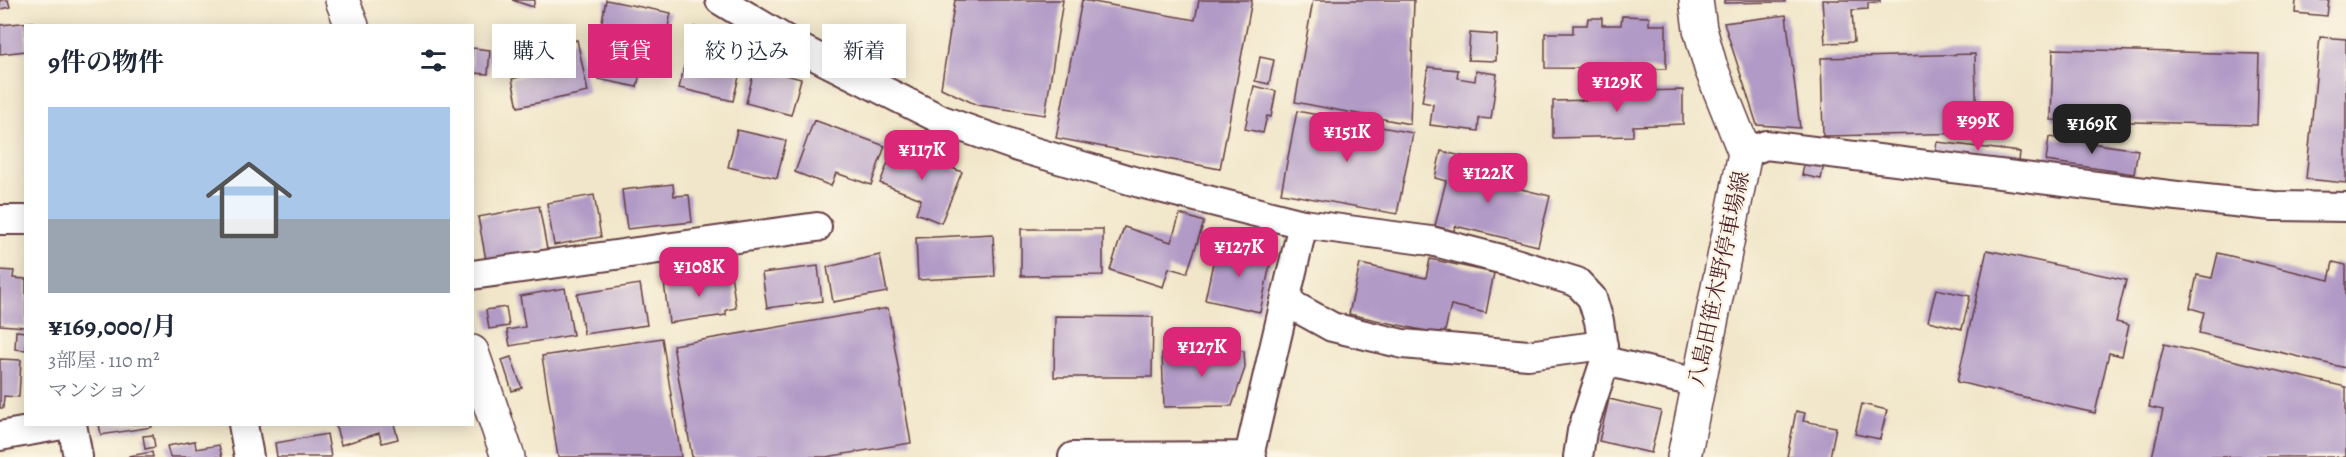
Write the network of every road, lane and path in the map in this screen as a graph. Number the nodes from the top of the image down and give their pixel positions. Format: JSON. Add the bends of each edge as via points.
{"nodes":[{"id":1,"x":342,"y":0,"type":"edge"},
{"id":2,"x":720,"y":0,"type":"edge"},
{"id":3,"x":1696,"y":0,"type":"edge"},
{"id":4,"x":351,"y":24,"type":"edge"},
{"id":5,"x":1745,"y":153,"type":"junction"},
{"id":6,"x":2346,"y":207,"type":"edge"},
{"id":7,"x":0,"y":220,"type":"edge"},
{"id":8,"x":24,"y":220,"type":"edge"},
{"id":9,"x":1303,"y":224,"type":"junction"},
{"id":10,"x":817,"y":227,"type":"dead end"},
{"id":11,"x":474,"y":275,"type":"edge"},
{"id":12,"x":1285,"y":301,"type":"junction"},
{"id":13,"x":1604,"y":353,"type":"junction"},
{"id":14,"x":474,"y":358,"type":"edge"},
{"id":15,"x":1698,"y":383,"type":"junction"},
{"id":16,"x":57,"y":426,"type":"edge"},
{"id":17,"x":72,"y":426,"type":"edge"},
{"id":18,"x":243,"y":426,"type":"edge"},
{"id":19,"x":0,"y":436,"type":"edge"},
{"id":20,"x":1250,"y":456,"type":"edge"},
{"id":21,"x":78,"y":457,"type":"edge"},
{"id":22,"x":249,"y":457,"type":"edge"},
{"id":23,"x":508,"y":457,"type":"edge"},
{"id":24,"x":1073,"y":457,"type":"edge"},
{"id":25,"x":1578,"y":457,"type":"edge"},
{"id":26,"x":1684,"y":457,"type":"edge"}],
"edges":[{"from":1,"to":4,"type":"main road"},
{"from":2,"to":9,"type":"street","via":[[803,50],[942,120],[1140,183]]},
{"from":3,"to":5,"type":"main road","name":"八島田笹木野停車場線","via":[[1711,68]]},
{"from":5,"to":6,"type":"street","via":[[1766,145],[2177,196],[2273,206]]},
{"from":5,"to":15,"type":"main road","name":"八島田笹木野停車場線"},
{"from":7,"to":8,"type":"street"},
{"from":9,"to":12,"type":"street"},
{"from":9,"to":13,"type":"street","via":[[1431,241],[1577,282],[1592,298]]},
{"from":10,"to":11,"type":"street"},
{"from":12,"to":13,"type":"street","via":[[1332,327],[1403,345],[1528,356]]},
{"from":12,"to":20,"type":"street"},
{"from":13,"to":15,"type":"street"},
{"from":13,"to":25,"type":"street"},
{"from":14,"to":23,"type":"main road"},
{"from":15,"to":26,"type":"main road","name":"八島田笹木野停車場線"},
{"from":16,"to":19,"type":"street"},
{"from":17,"to":21,"type":"street"},
{"from":18,"to":22,"type":"street"},
{"from":20,"to":24,"type":"street"}]}
